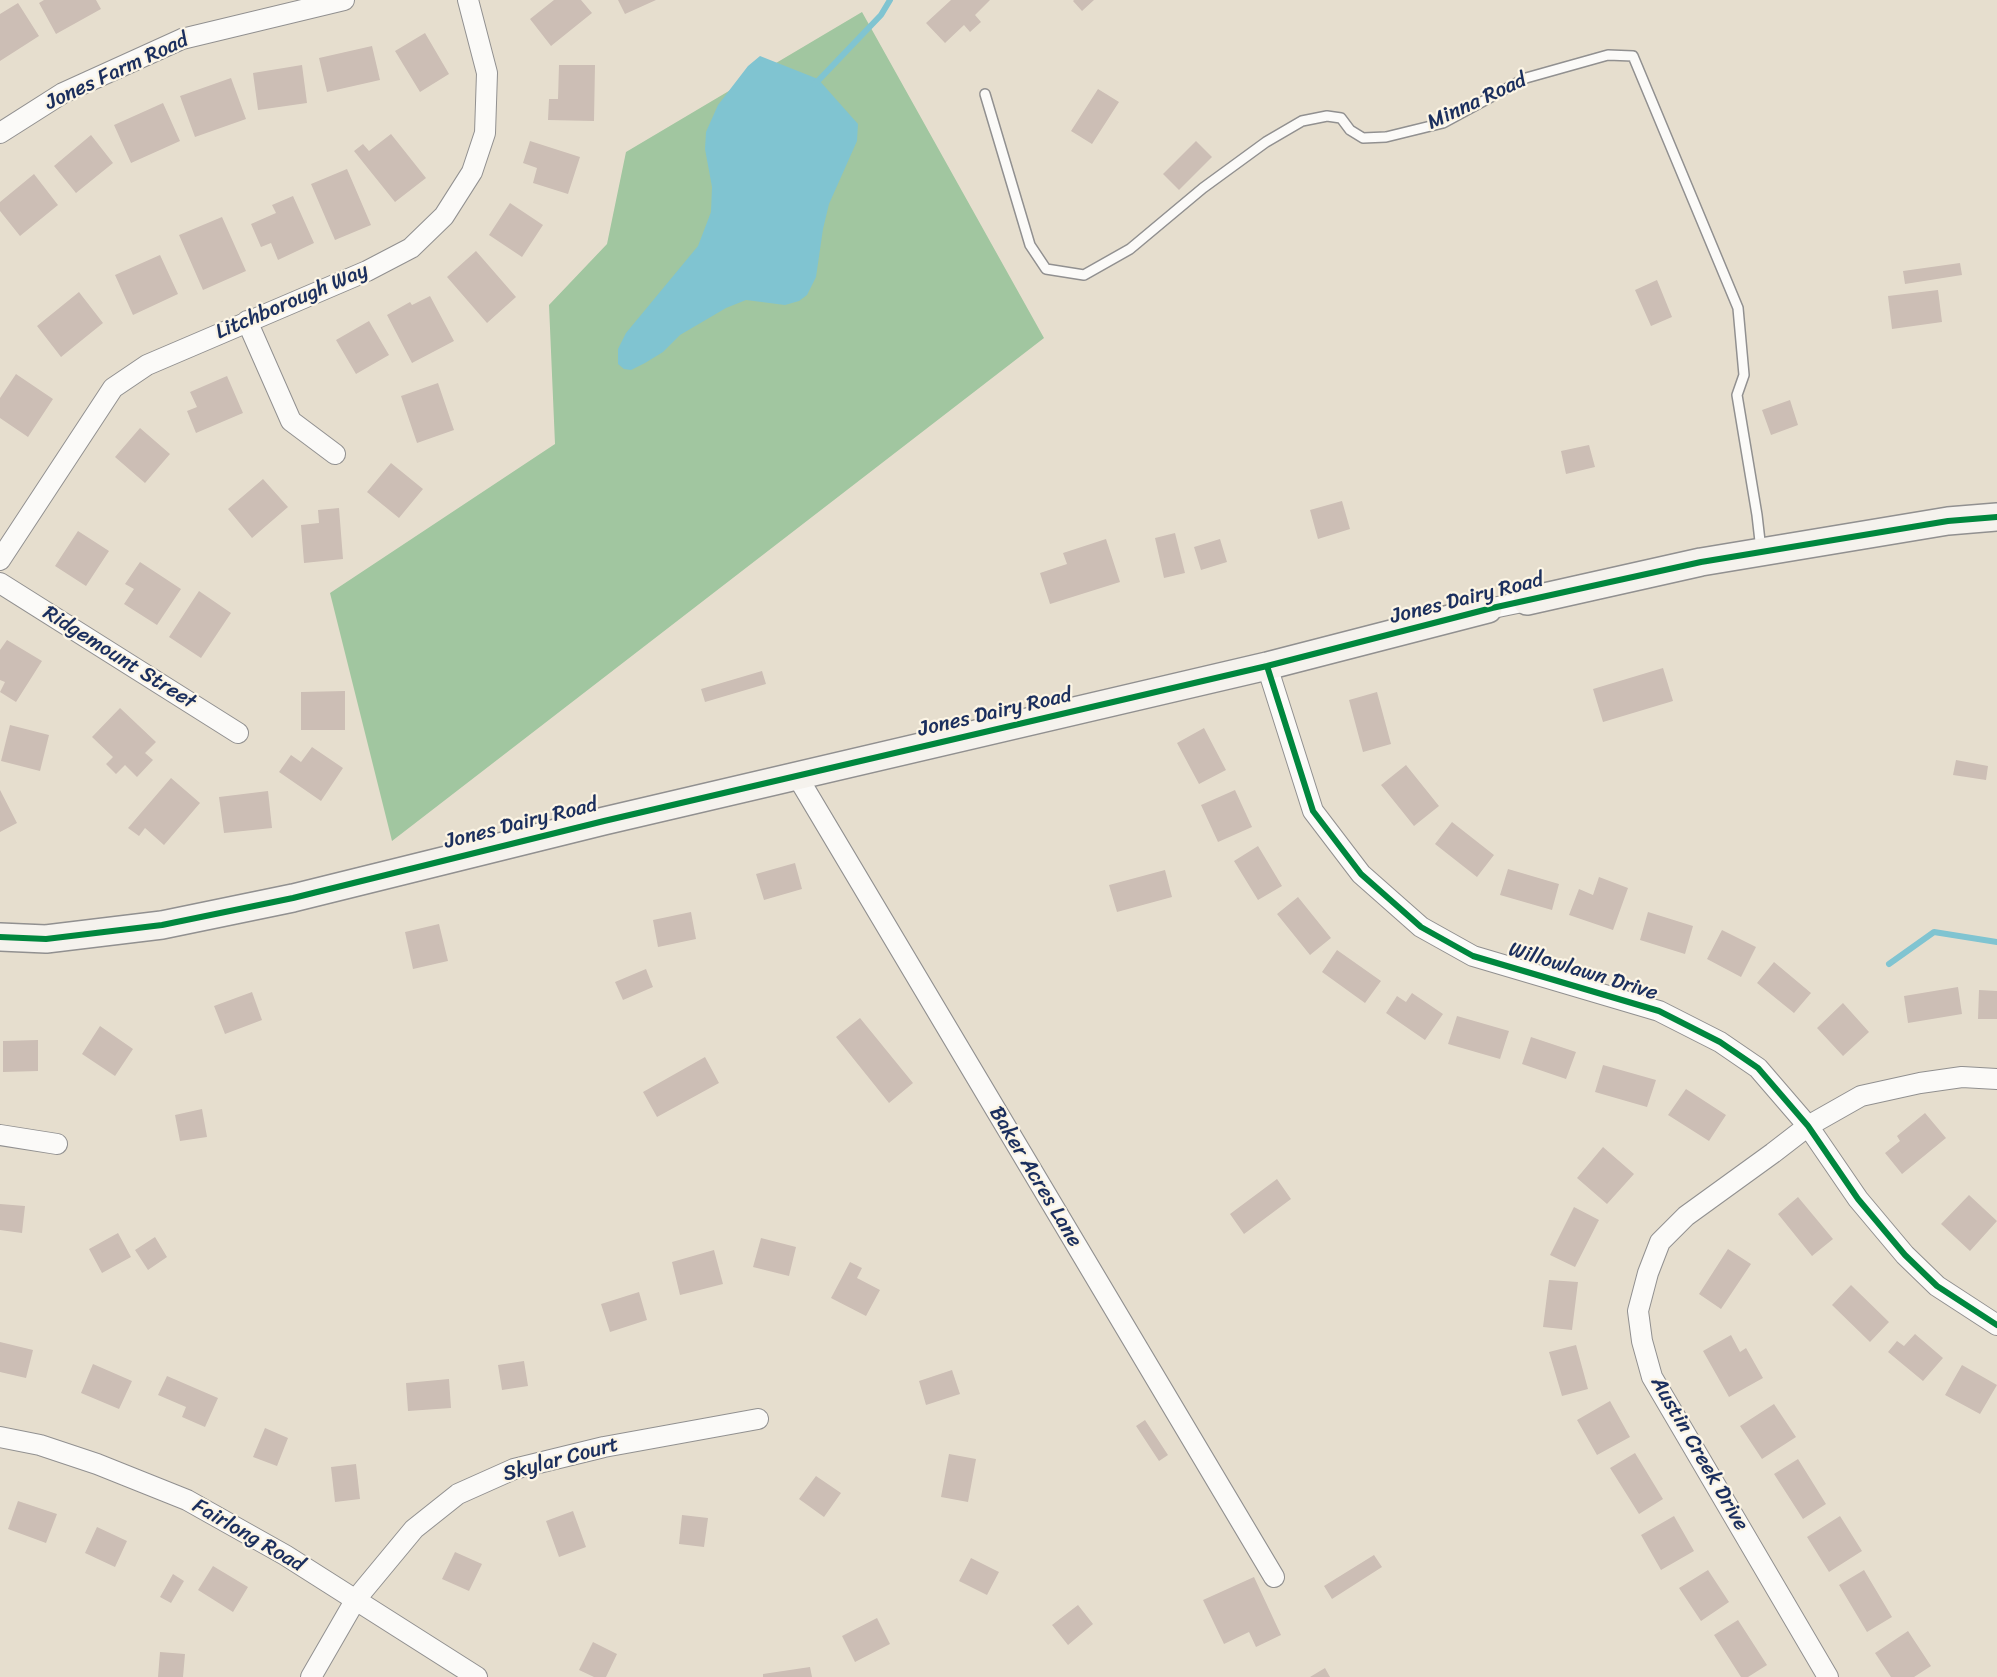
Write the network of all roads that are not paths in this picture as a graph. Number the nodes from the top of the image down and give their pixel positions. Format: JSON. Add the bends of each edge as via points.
{"nodes":[{"id":1,"x":344,"y":0,"type":"edge"},
{"id":2,"x":468,"y":0,"type":"edge"},
{"id":3,"x":985,"y":93,"type":"dead end"},
{"id":4,"x":0,"y":133,"type":"edge"},
{"id":5,"x":247,"y":321,"type":"junction"},
{"id":6,"x":335,"y":454,"type":"dead end"},
{"id":7,"x":1997,"y":517,"type":"edge"},
{"id":8,"x":1761,"y":552,"type":"junction"},
{"id":9,"x":0,"y":560,"type":"edge"},
{"id":10,"x":0,"y":583,"type":"edge"},
{"id":11,"x":1527,"y":601,"type":"joint"},
{"id":12,"x":1488,"y":609,"type":"joint"},
{"id":13,"x":1267,"y":666,"type":"junction"},
{"id":14,"x":238,"y":733,"type":"dead end"},
{"id":15,"x":797,"y":776,"type":"junction"},
{"id":16,"x":0,"y":937,"type":"edge"},
{"id":17,"x":1997,"y":1079,"type":"edge"},
{"id":18,"x":1808,"y":1126,"type":"junction"},
{"id":19,"x":0,"y":1135,"type":"edge"},
{"id":20,"x":57,"y":1144,"type":"dead end"},
{"id":21,"x":1997,"y":1324,"type":"edge"},
{"id":22,"x":758,"y":1419,"type":"dead end"},
{"id":23,"x":0,"y":1437,"type":"edge"},
{"id":24,"x":1274,"y":1577,"type":"dead end"},
{"id":25,"x":356,"y":1599,"type":"junction"},
{"id":26,"x":311,"y":1677,"type":"edge"},
{"id":27,"x":477,"y":1677,"type":"edge"},
{"id":28,"x":1828,"y":1677,"type":"edge"}],
"edges":[{"from":1,"to":4,"type":"street","name":"Jones Farm Road","via":[[182,39],[63,93]]},
{"from":2,"to":5,"type":"street","name":"Litchborough Way","via":[[488,73],[485,133],[472,172],[444,216],[402,253]]},
{"from":3,"to":8,"type":"lane","name":"Minna Road","via":[[1030,245],[1046,269],[1084,275],[1130,249],[1212,182],[1302,121],[1327,116],[1341,118],[1363,138],[1386,137],[1443,123],[1526,78],[1608,55],[1633,56],[1738,308],[1744,375],[1737,395]]},
{"from":5,"to":6,"type":"street","via":[[291,421]]},
{"from":5,"to":9,"type":"street","name":"Litchborough Way","via":[[147,365],[113,388]]},
{"from":7,"to":8,"type":"street","name":"Jones Dairy Road","via":[[1948,521]]},
{"from":8,"to":11,"type":"street","name":"Jones Dairy Road"},
{"from":10,"to":14,"type":"street","name":"Ridgemount Street"},
{"from":11,"to":12,"type":"street","name":"Jones Dairy Road"},
{"from":12,"to":13,"type":"street","name":"Jones Dairy Road"},
{"from":13,"to":15,"type":"street","name":"Jones Dairy Road"},
{"from":13,"to":18,"type":"street","name":"Willowlawn Drive","via":[[1313,811],[1361,874],[1421,927],[1473,956],[1659,1011],[1720,1042],[1758,1068]]},
{"from":15,"to":16,"type":"street","name":"Jones Dairy Road","via":[[293,898],[162,925],[46,939]]},
{"from":15,"to":24,"type":"street","name":"Baker Acres Lane"},
{"from":17,"to":18,"type":"street","name":"Austin Creek Drive","via":[[1962,1077],[1861,1096]]},
{"from":18,"to":21,"type":"street","name":"Willowlawn Drive","via":[[1858,1199],[1905,1255],[1937,1286]]},
{"from":18,"to":28,"type":"street","name":"Austin Creek Drive","via":[[1686,1216],[1660,1242],[1638,1311],[1652,1377]]},
{"from":19,"to":20,"type":"street"},
{"from":22,"to":25,"type":"street","name":"Skylar Court","via":[[604,1447],[514,1469],[458,1494],[414,1529]]},
{"from":23,"to":25,"type":"street","name":"Fairlong Road","via":[[40,1445],[97,1464],[187,1500]]},
{"from":25,"to":26,"type":"street","name":"Skylar Court"},
{"from":25,"to":27,"type":"street","name":"Fairlong Road"}]}
